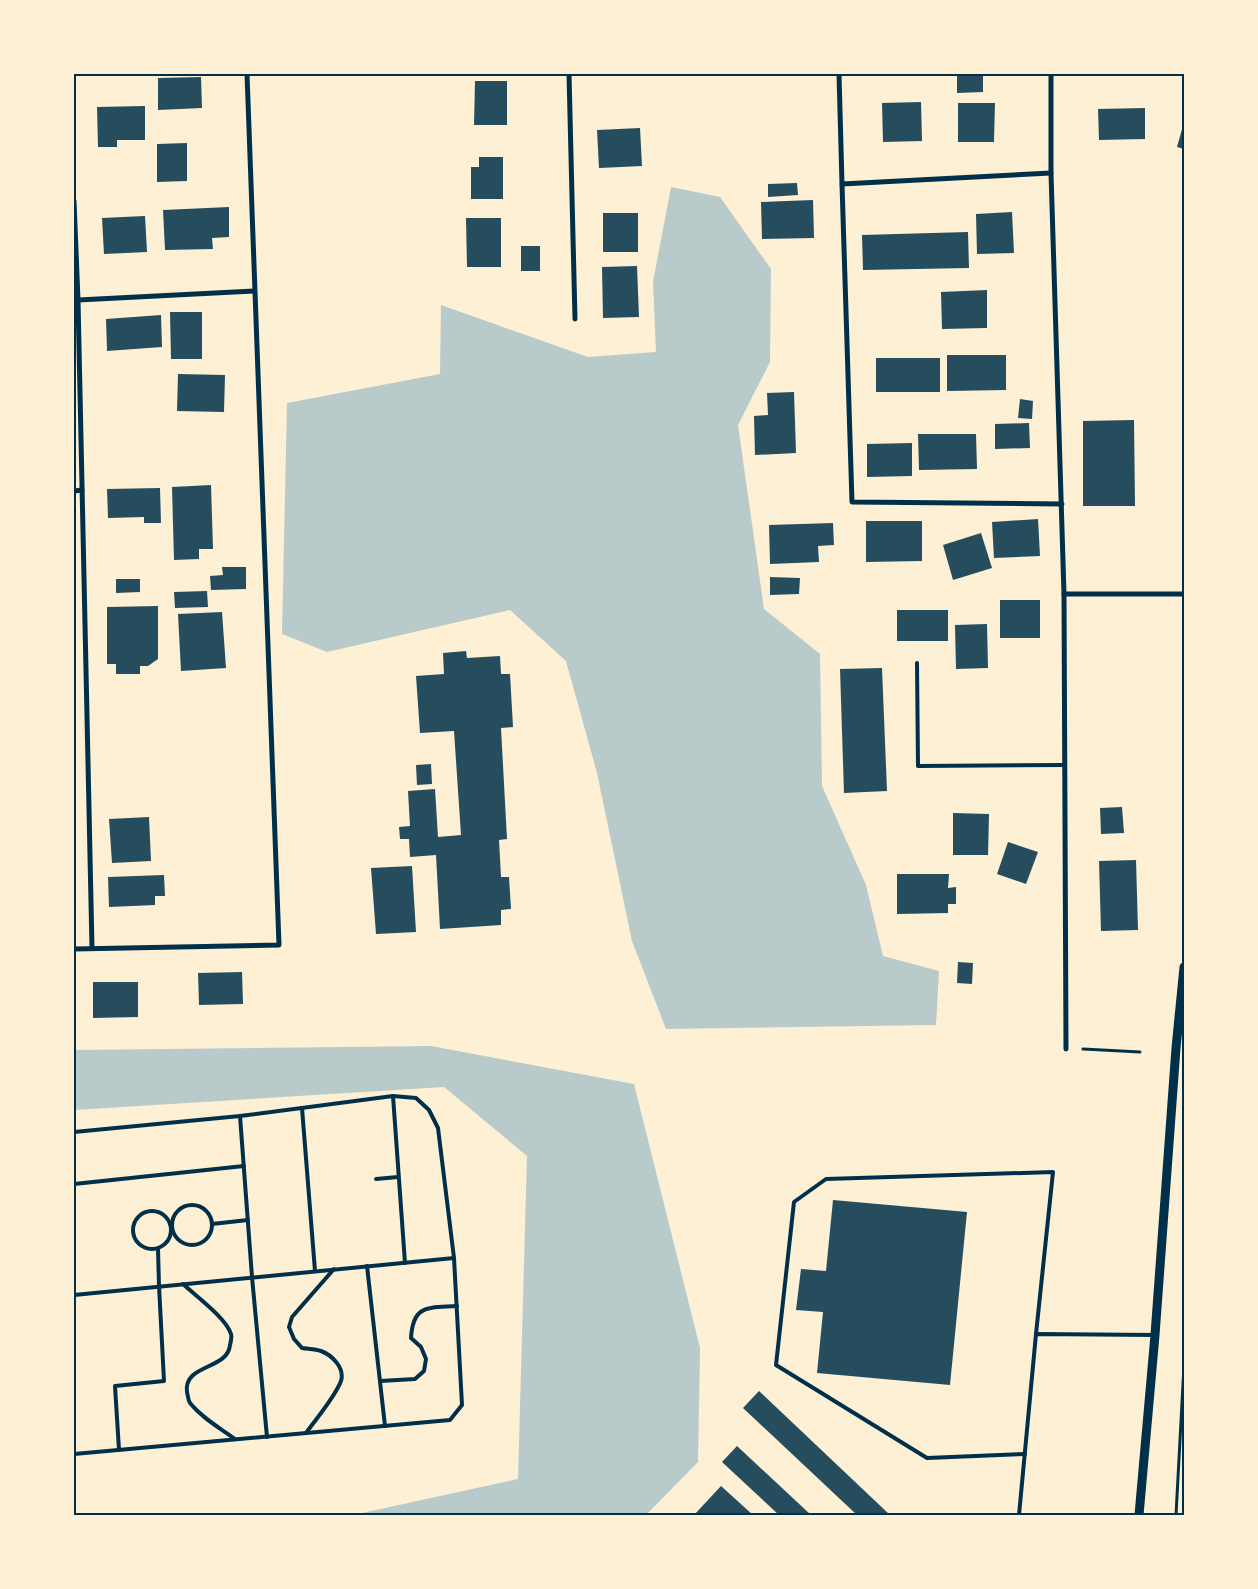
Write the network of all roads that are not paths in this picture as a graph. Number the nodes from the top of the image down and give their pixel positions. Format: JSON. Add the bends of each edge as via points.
{"nodes":[{"id":1,"x":247,"y":74,"type":"edge"},
{"id":2,"x":569,"y":74,"type":"edge"},
{"id":3,"x":839,"y":74,"type":"edge"},
{"id":4,"x":1051,"y":74,"type":"edge"},
{"id":5,"x":1051,"y":174,"type":"junction"},
{"id":6,"x":842,"y":184,"type":"junction"},
{"id":7,"x":74,"y":202,"type":"edge"},
{"id":8,"x":254,"y":291,"type":"junction"},
{"id":9,"x":78,"y":300,"type":"junction"},
{"id":10,"x":575,"y":319,"type":"dead end"},
{"id":11,"x":82,"y":490,"type":"junction"},
{"id":12,"x":74,"y":491,"type":"edge"},
{"id":13,"x":1062,"y":504,"type":"junction"},
{"id":14,"x":1064,"y":594,"type":"junction"},
{"id":15,"x":1184,"y":594,"type":"edge"},
{"id":16,"x":918,"y":663,"type":"dead end"},
{"id":17,"x":1065,"y":765,"type":"junction"},
{"id":18,"x":92,"y":948,"type":"junction"},
{"id":19,"x":74,"y":949,"type":"edge"},
{"id":20,"x":1184,"y":967,"type":"edge"},
{"id":21,"x":1180,"y":1048,"type":"edge"},
{"id":22,"x":1066,"y":1049,"type":"road end"},
{"id":23,"x":392,"y":1096,"type":"junction"},
{"id":24,"x":302,"y":1108,"type":"junction"},
{"id":25,"x":240,"y":1116,"type":"junction"},
{"id":26,"x":74,"y":1132,"type":"edge"},
{"id":27,"x":244,"y":1166,"type":"junction"},
{"id":28,"x":398,"y":1177,"type":"junction"},
{"id":29,"x":376,"y":1180,"type":"dead end"},
{"id":30,"x":74,"y":1184,"type":"edge"},
{"id":31,"x":248,"y":1220,"type":"junction"},
{"id":32,"x":212,"y":1224,"type":"junction"},
{"id":33,"x":172,"y":1226,"type":"junction"},
{"id":34,"x":158,"y":1249,"type":"junction"},
{"id":35,"x":454,"y":1258,"type":"junction"},
{"id":36,"x":405,"y":1263,"type":"junction"},
{"id":37,"x":367,"y":1266,"type":"junction"},
{"id":38,"x":334,"y":1269,"type":"junction"},
{"id":39,"x":315,"y":1271,"type":"junction"},
{"id":40,"x":252,"y":1277,"type":"junction"},
{"id":41,"x":183,"y":1284,"type":"junction"},
{"id":42,"x":158,"y":1286,"type":"junction"},
{"id":43,"x":74,"y":1295,"type":"edge"},
{"id":44,"x":457,"y":1306,"type":"junction"},
{"id":45,"x":1036,"y":1334,"type":"junction"},
{"id":46,"x":1155,"y":1334,"type":"junction"},
{"id":47,"x":380,"y":1381,"type":"junction"},
{"id":48,"x":385,"y":1426,"type":"junction"},
{"id":49,"x":306,"y":1433,"type":"junction"},
{"id":50,"x":267,"y":1437,"type":"junction"},
{"id":51,"x":235,"y":1440,"type":"junction"},
{"id":52,"x":119,"y":1450,"type":"junction"},
{"id":53,"x":74,"y":1454,"type":"edge"},
{"id":54,"x":1025,"y":1454,"type":"junction"},
{"id":55,"x":1019,"y":1515,"type":"edge"},
{"id":56,"x":1139,"y":1515,"type":"edge"}],
"edges":[{"from":1,"to":8,"type":"street"},
{"from":2,"to":10,"type":"street"},
{"from":3,"to":6,"type":"street"},
{"from":4,"to":5,"type":"street"},
{"from":5,"to":6,"type":"street"},
{"from":5,"to":13,"type":"street"},
{"from":6,"to":13,"type":"street","via":[[852,502]]},
{"from":7,"to":9,"type":"street"},
{"from":8,"to":9,"type":"street"},
{"from":8,"to":18,"type":"street","via":[[279,945]]},
{"from":9,"to":11,"type":"street"},
{"from":11,"to":12,"type":"street"},
{"from":11,"to":18,"type":"street"},
{"from":13,"to":14,"type":"street"},
{"from":14,"to":15,"type":"street"},
{"from":14,"to":17,"type":"street"},
{"from":16,"to":17,"type":"lane","via":[[918,766]]},
{"from":17,"to":22,"type":"street"},
{"from":18,"to":19,"type":"street"},
{"from":20,"to":21,"type":"street"},
{"from":21,"to":46,"type":"street"},
{"from":23,"to":24,"type":"lane"},
{"from":23,"to":28,"type":"lane"},
{"from":23,"to":35,"type":"lane","via":[[416,1098],[428,1110],[438,1128]]},
{"from":24,"to":25,"type":"lane"},
{"from":24,"to":39,"type":"lane"},
{"from":25,"to":26,"type":"lane"},
{"from":25,"to":27,"type":"lane"},
{"from":27,"to":30,"type":"lane"},
{"from":27,"to":31,"type":"lane"},
{"from":28,"to":29,"type":"lane"},
{"from":28,"to":36,"type":"lane"},
{"from":31,"to":32,"type":"lane"},
{"from":31,"to":40,"type":"lane"},
{"from":32,"to":33,"type":"lane","via":[[207,1238],[192,1245],[180,1241]]},
{"from":32,"to":33,"type":"lane","via":[[206,1211],[191,1205],[177,1211]]},
{"from":33,"to":34,"type":"lane","via":[[168,1241]]},
{"from":33,"to":34,"type":"lane","via":[[167,1217],[157,1211],[147,1211],[137,1217],[132,1232],[137,1243],[143,1248]]},
{"from":34,"to":42,"type":"lane"},
{"from":35,"to":36,"type":"lane"},
{"from":35,"to":44,"type":"lane"},
{"from":36,"to":37,"type":"lane"},
{"from":37,"to":38,"type":"lane"},
{"from":37,"to":47,"type":"lane"},
{"from":38,"to":39,"type":"lane"},
{"from":38,"to":49,"type":"lane","via":[[292,1317],[290,1327],[302,1348],[320,1350],[332,1357],[339,1366],[342,1379]]},
{"from":39,"to":40,"type":"lane"},
{"from":40,"to":41,"type":"lane"},
{"from":40,"to":50,"type":"lane"},
{"from":41,"to":42,"type":"lane"},
{"from":41,"to":51,"type":"lane","via":[[225,1322],[231,1335],[230,1350],[220,1361],[202,1368],[191,1378],[186,1387],[188,1401]]},
{"from":42,"to":43,"type":"lane"},
{"from":42,"to":52,"type":"lane","via":[[164,1381],[115,1386]]},
{"from":44,"to":47,"type":"lane","via":[[420,1311],[412,1323],[411,1338],[421,1347],[426,1359],[424,1371],[415,1379]]},
{"from":44,"to":48,"type":"lane","via":[[462,1405],[450,1420]]},
{"from":45,"to":46,"type":"lane"},
{"from":45,"to":54,"type":"lane"},
{"from":45,"to":54,"type":"lane","via":[[1053,1172],[826,1179],[794,1202],[776,1365],[927,1458]]},
{"from":46,"to":56,"type":"street"},
{"from":47,"to":48,"type":"lane"},
{"from":48,"to":49,"type":"lane"},
{"from":49,"to":50,"type":"lane"},
{"from":50,"to":51,"type":"lane"},
{"from":51,"to":52,"type":"lane"},
{"from":52,"to":53,"type":"lane"},
{"from":54,"to":55,"type":"lane"}]}
